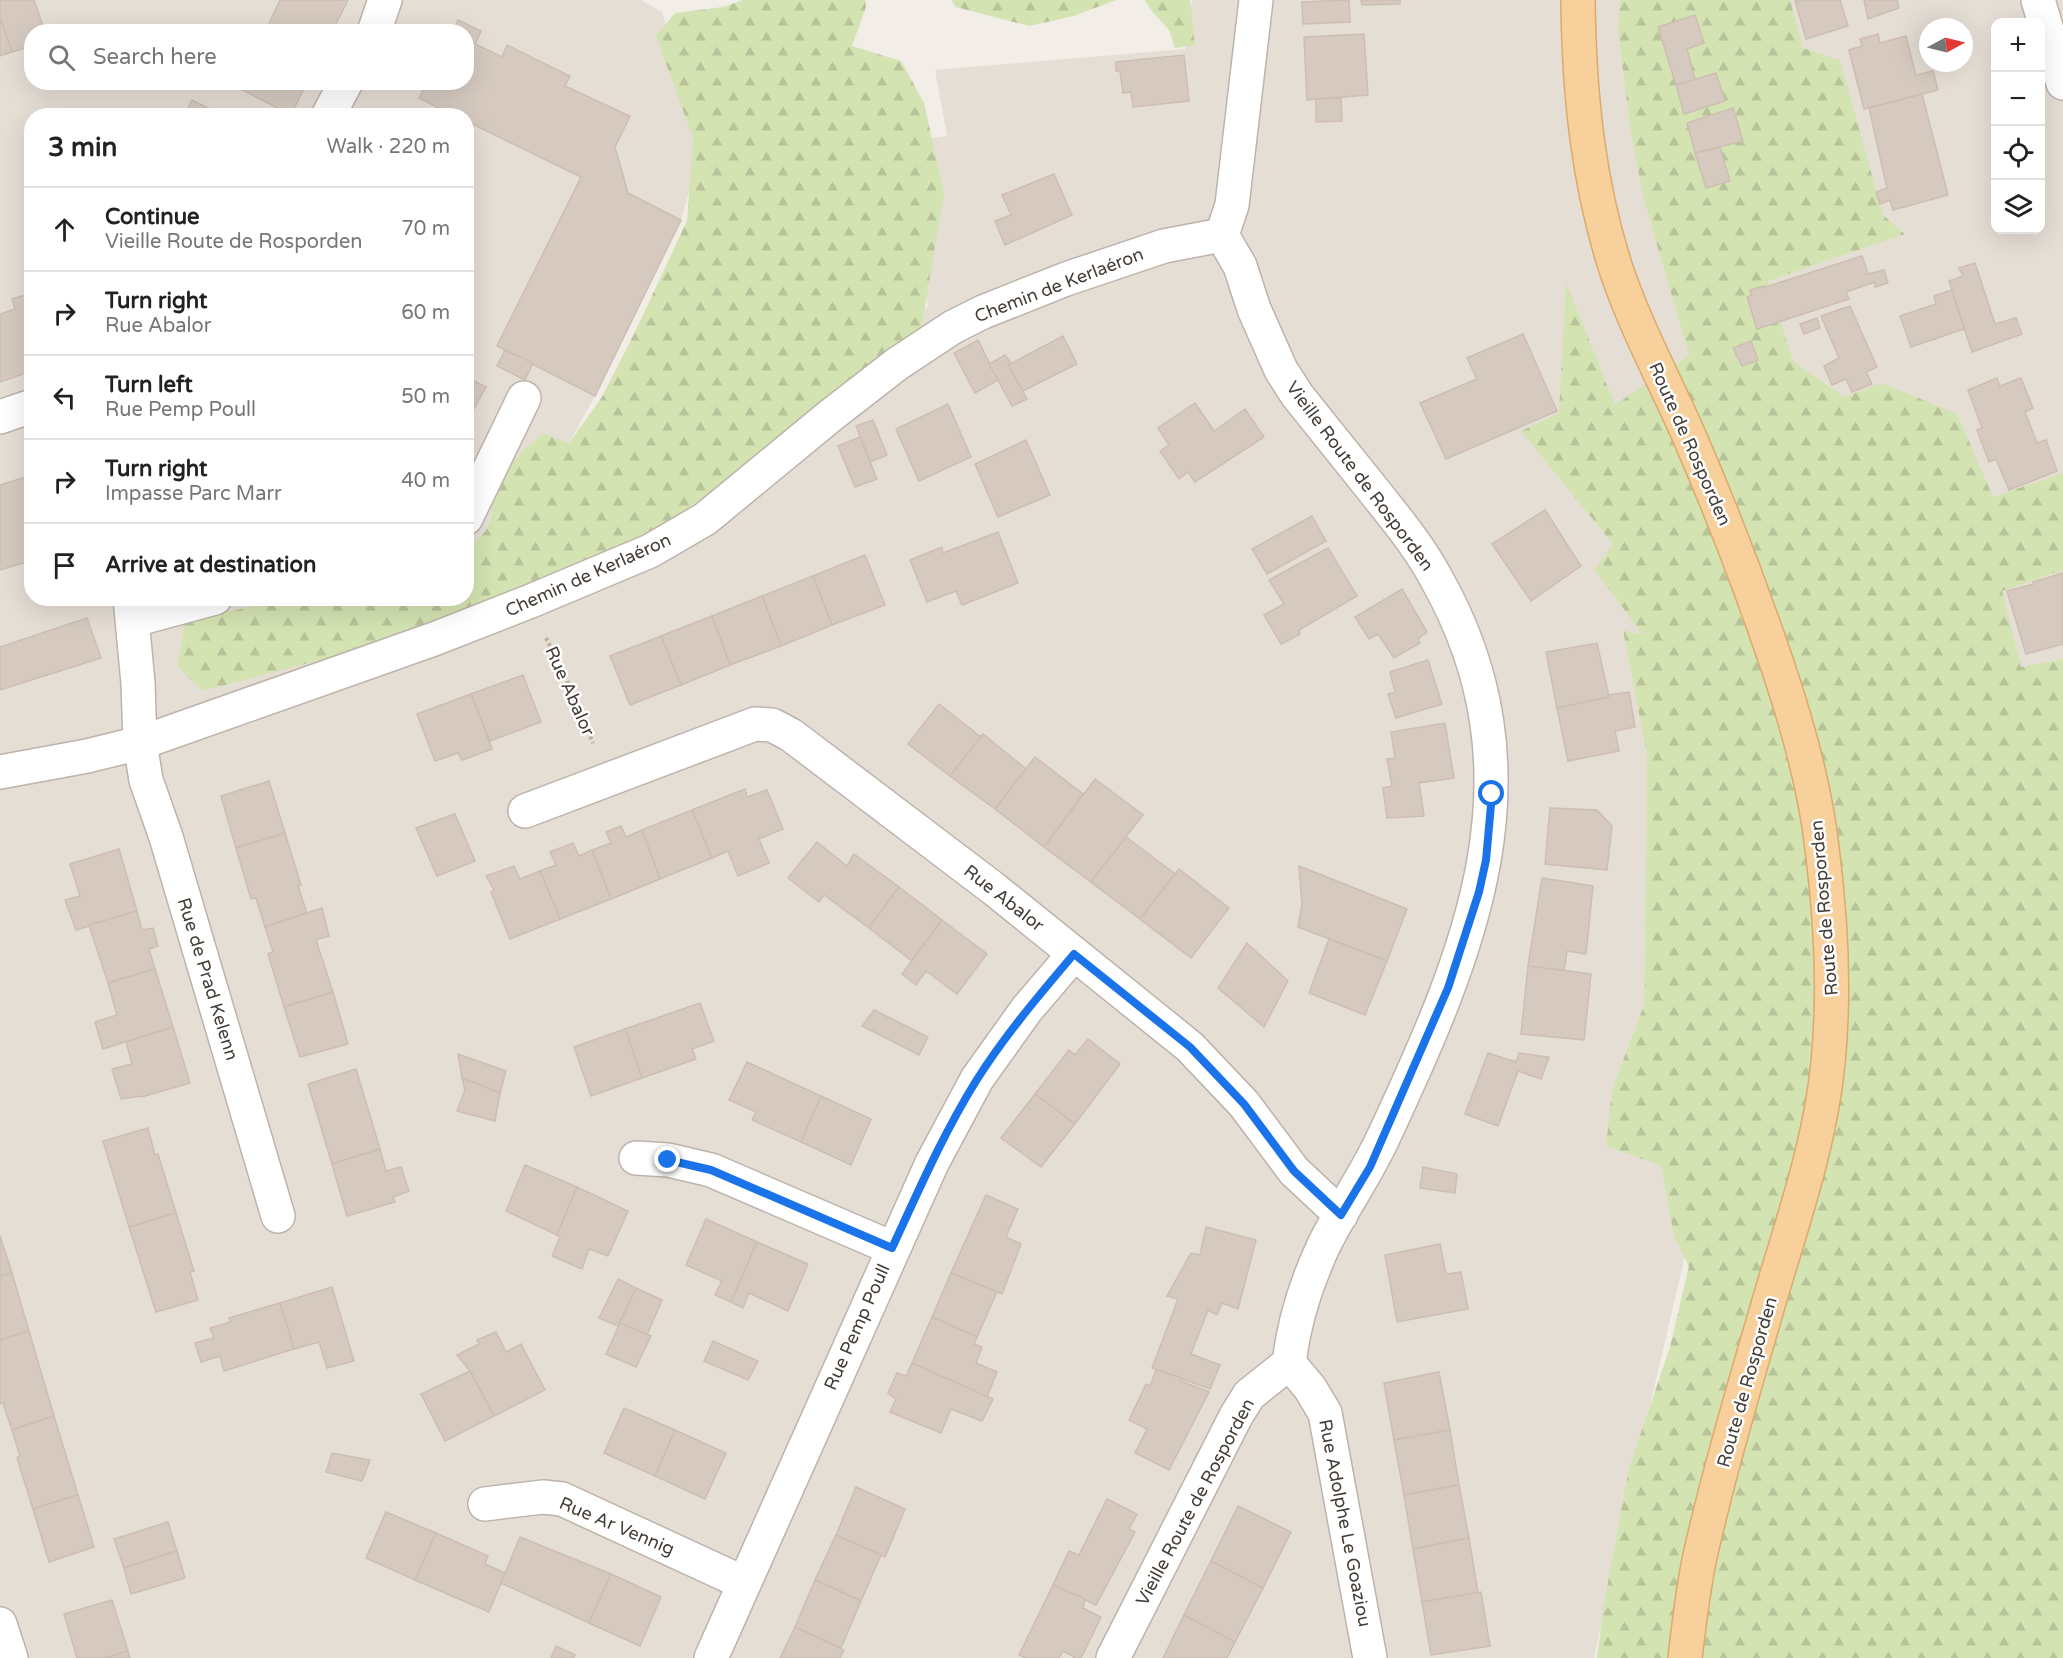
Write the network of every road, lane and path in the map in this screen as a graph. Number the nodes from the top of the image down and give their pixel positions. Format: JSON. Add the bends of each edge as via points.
{"nodes":[{"id":1,"x":392,"y":0,"type":"edge"},
{"id":2,"x":1256,"y":0,"type":"edge"},
{"id":3,"x":1578,"y":0,"type":"edge"},
{"id":4,"x":2038,"y":0,"type":"edge"},
{"id":5,"x":378,"y":24,"type":"edge"},
{"id":6,"x":2063,"y":83,"type":"edge"},
{"id":7,"x":342,"y":90,"type":"edge"},
{"id":8,"x":332,"y":108,"type":"edge"},
{"id":9,"x":1222,"y":235,"type":"junction"},
{"id":10,"x":524,"y":398,"type":"dead end"},
{"id":11,"x":24,"y":409,"type":"edge"},
{"id":12,"x":0,"y":417,"type":"edge"},
{"id":13,"x":474,"y":501,"type":"edge"},
{"id":14,"x":531,"y":602,"type":"junction"},
{"id":15,"x":155,"y":606,"type":"edge"},
{"id":16,"x":132,"y":609,"type":"edge"},
{"id":17,"x":140,"y":742,"type":"junction"},
{"id":18,"x":0,"y":772,"type":"edge"},
{"id":19,"x":608,"y":780,"type":"junction"},
{"id":20,"x":525,"y":811,"type":"dead end"},
{"id":21,"x":1074,"y":954,"type":"junction"},
{"id":22,"x":636,"y":1158,"type":"dead end"},
{"id":23,"x":1341,"y":1215,"type":"junction"},
{"id":24,"x":278,"y":1216,"type":"dead end"},
{"id":25,"x":892,"y":1248,"type":"junction"},
{"id":26,"x":1289,"y":1363,"type":"junction"},
{"id":27,"x":485,"y":1504,"type":"dead end"},
{"id":28,"x":744,"y":1583,"type":"junction"},
{"id":29,"x":0,"y":1624,"type":"edge"},
{"id":30,"x":11,"y":1658,"type":"edge"},
{"id":31,"x":711,"y":1658,"type":"edge"},
{"id":32,"x":1113,"y":1658,"type":"edge"},
{"id":33,"x":1370,"y":1658,"type":"edge"},
{"id":34,"x":1685,"y":1658,"type":"edge"}],
"edges":[{"from":1,"to":5,"type":"street"},
{"from":2,"to":9,"type":"street","via":[[1232,205]]},
{"from":3,"to":34,"type":"main road","name":"Route de Rosporden","via":[[1582,109],[1599,207],[1617,272],[1722,516],[1786,693],[1806,760],[1820,835],[1828,922],[1831,1011],[1817,1136],[1700,1559]]},
{"from":4,"to":6,"type":"street"},
{"from":7,"to":8,"type":"street"},
{"from":9,"to":14,"type":"street","name":"Chemin de Kerlaéron","via":[[1164,246],[1066,279],[953,327],[897,364],[705,519],[650,551]]},
{"from":9,"to":23,"type":"street","name":"Vieille Route de Rosporden","via":[[1240,266],[1281,370],[1410,536],[1437,578],[1461,628],[1488,721],[1490,826],[1486,860],[1469,927],[1448,988],[1389,1126]]},
{"from":10,"to":13,"type":"street"},
{"from":11,"to":12,"type":"street"},
{"from":14,"to":17,"type":"street","name":"Chemin de Kerlaéron"},
{"from":14,"to":19,"type":"path","name":"Rue Abalor"},
{"from":15,"to":16,"type":"street"},
{"from":16,"to":17,"type":"street","name":"Rue de Prad Kelenn"},
{"from":17,"to":18,"type":"street","name":"Chemin de Kerlaéron"},
{"from":17,"to":24,"type":"street","name":"Rue de Prad Kelenn","via":[[146,780]]},
{"from":19,"to":20,"type":"street","name":"Rue Abalor"},
{"from":19,"to":21,"type":"street","name":"Rue Abalor","via":[[755,724],[772,725],[791,735]]},
{"from":21,"to":23,"type":"street","name":"Rue Abalor","via":[[1190,1047],[1244,1104],[1294,1171]]},
{"from":21,"to":25,"type":"street","name":"Rue Pemp Poull","via":[[1027,1009],[977,1079]]},
{"from":22,"to":25,"type":"street","via":[[668,1160],[711,1170]]},
{"from":23,"to":26,"type":"street","name":"Vieille Route de Rosporden","via":[[1308,1280]]},
{"from":25,"to":28,"type":"street","name":"Rue Pemp Poull"},
{"from":26,"to":32,"type":"street","name":"Vieille Route de Rosporden","via":[[1249,1395],[1236,1416]]},
{"from":26,"to":33,"type":"street","name":"Rue Adolphe Le Goaziou","via":[[1325,1413]]},
{"from":27,"to":28,"type":"street","name":"Rue Ar Vennig","via":[[543,1497],[561,1499]]},
{"from":28,"to":31,"type":"street","name":"Rue Pemp Poull"},
{"from":29,"to":30,"type":"street"}]}
